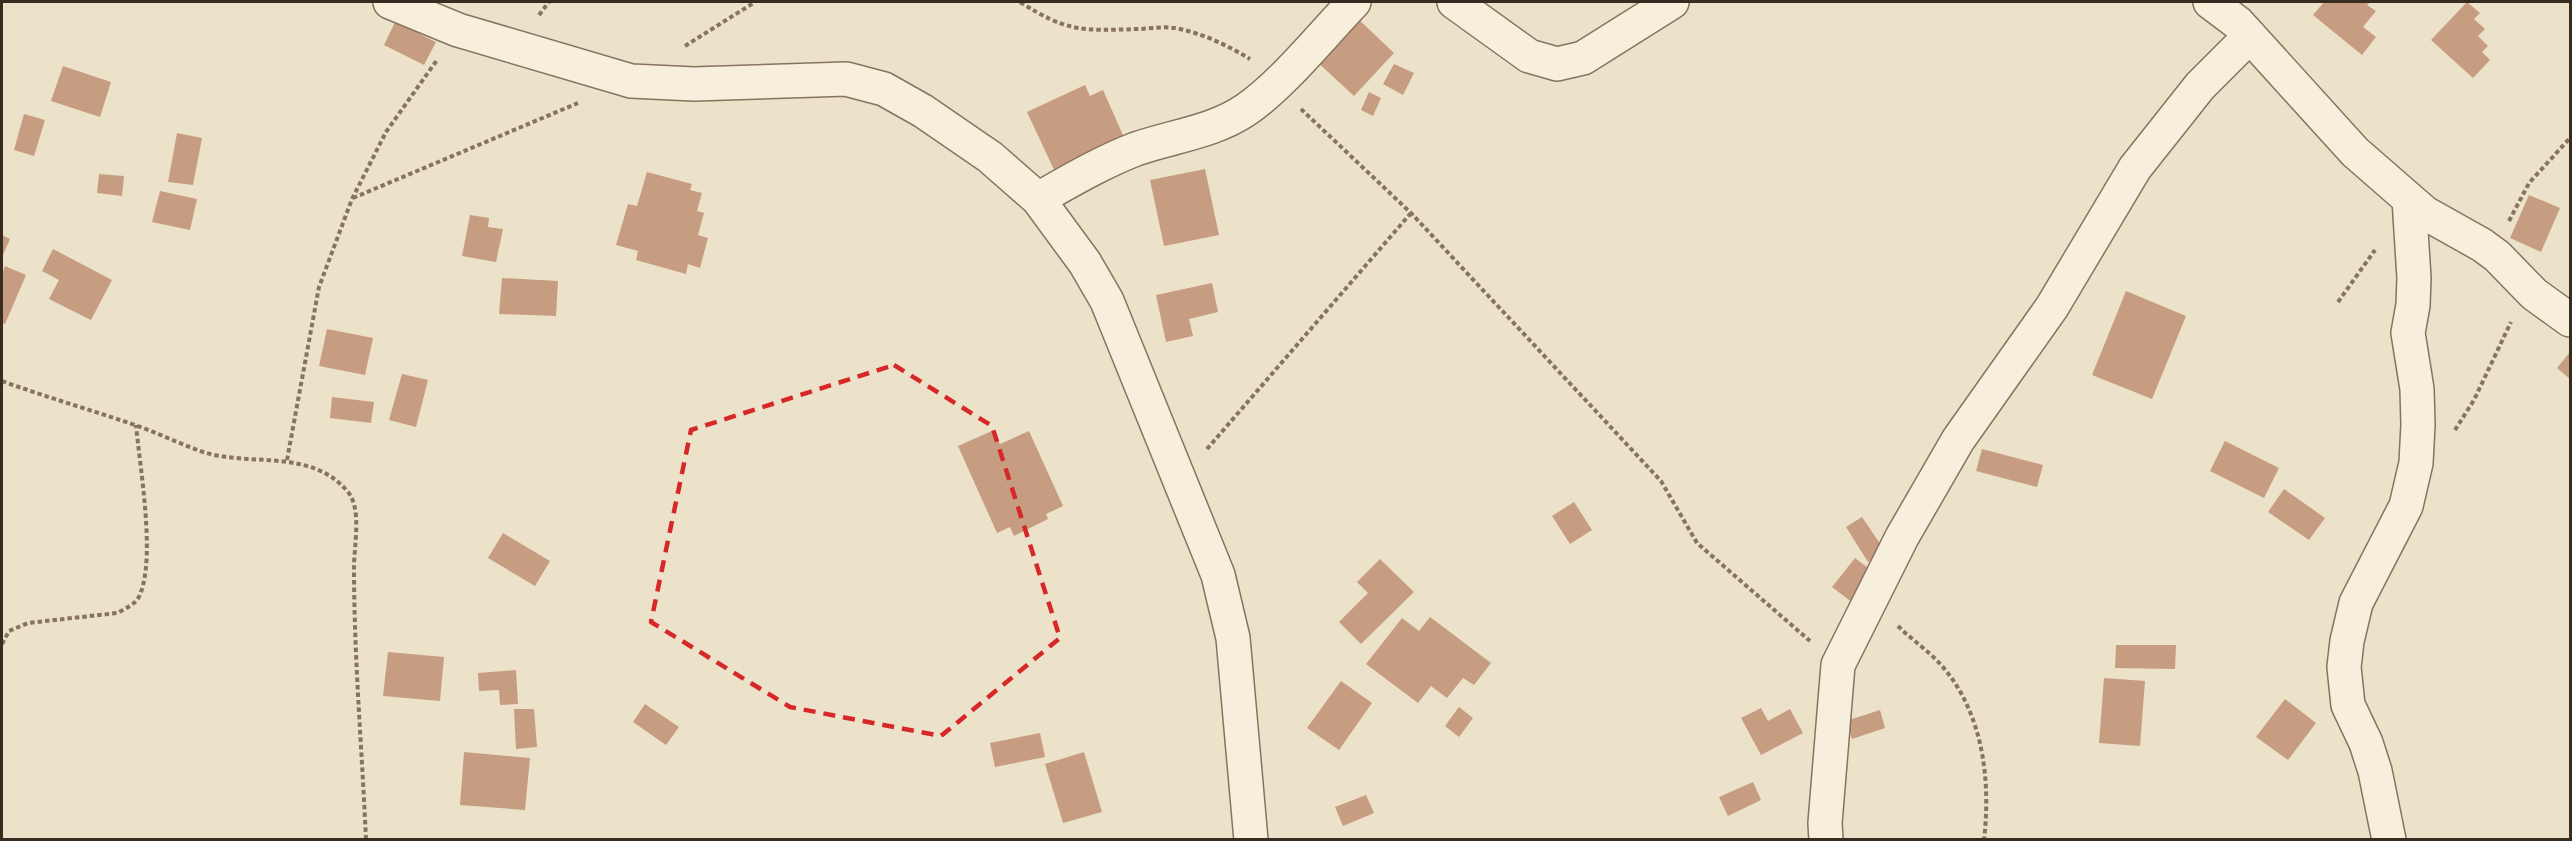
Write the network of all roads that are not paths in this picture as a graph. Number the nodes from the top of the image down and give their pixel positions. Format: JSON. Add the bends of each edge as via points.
{"nodes":[{"id":1,"x":390,"y":2,"type":"edge"},
{"id":2,"x":1354,"y":2,"type":"edge"},
{"id":3,"x":1454,"y":2,"type":"edge"},
{"id":4,"x":1672,"y":2,"type":"edge"},
{"id":5,"x":2210,"y":2,"type":"edge"},
{"id":6,"x":2250,"y":36,"type":"junction"},
{"id":7,"x":1038,"y":199,"type":"junction"},
{"id":8,"x":2409,"y":205,"type":"junction"},
{"id":9,"x":2571,"y":320,"type":"edge"},
{"id":10,"x":1251,"y":840,"type":"edge"},
{"id":11,"x":1826,"y":840,"type":"edge"},
{"id":12,"x":2389,"y":840,"type":"edge"}],
"edges":[{"from":1,"to":7,"type":"street","via":[[458,30],[631,81],[693,84],[846,79],[884,89],[990,157]]},
{"from":2,"to":7,"type":"street","via":[[1247,109],[1213,127],[1137,149]]},
{"from":3,"to":4,"type":"street","via":[[1529,56],[1557,64],[1583,58]]},
{"from":5,"to":6,"type":"street"},
{"from":6,"to":8,"type":"street","via":[[2355,152]]},
{"from":6,"to":11,"type":"street","via":[[2200,86],[2135,168],[2052,307],[1958,440],[1902,537],[1838,665]]},
{"from":7,"to":10,"type":"street","via":[[1085,263],[1107,301],[1218,575],[1233,638]]},
{"from":8,"to":9,"type":"street","via":[[2497,256],[2534,294]]},
{"from":8,"to":12,"type":"street","via":[[2414,278],[2408,333],[2417,389],[2416,463],[2406,506],[2356,603],[2344,667],[2348,705],[2375,771]]}]}
